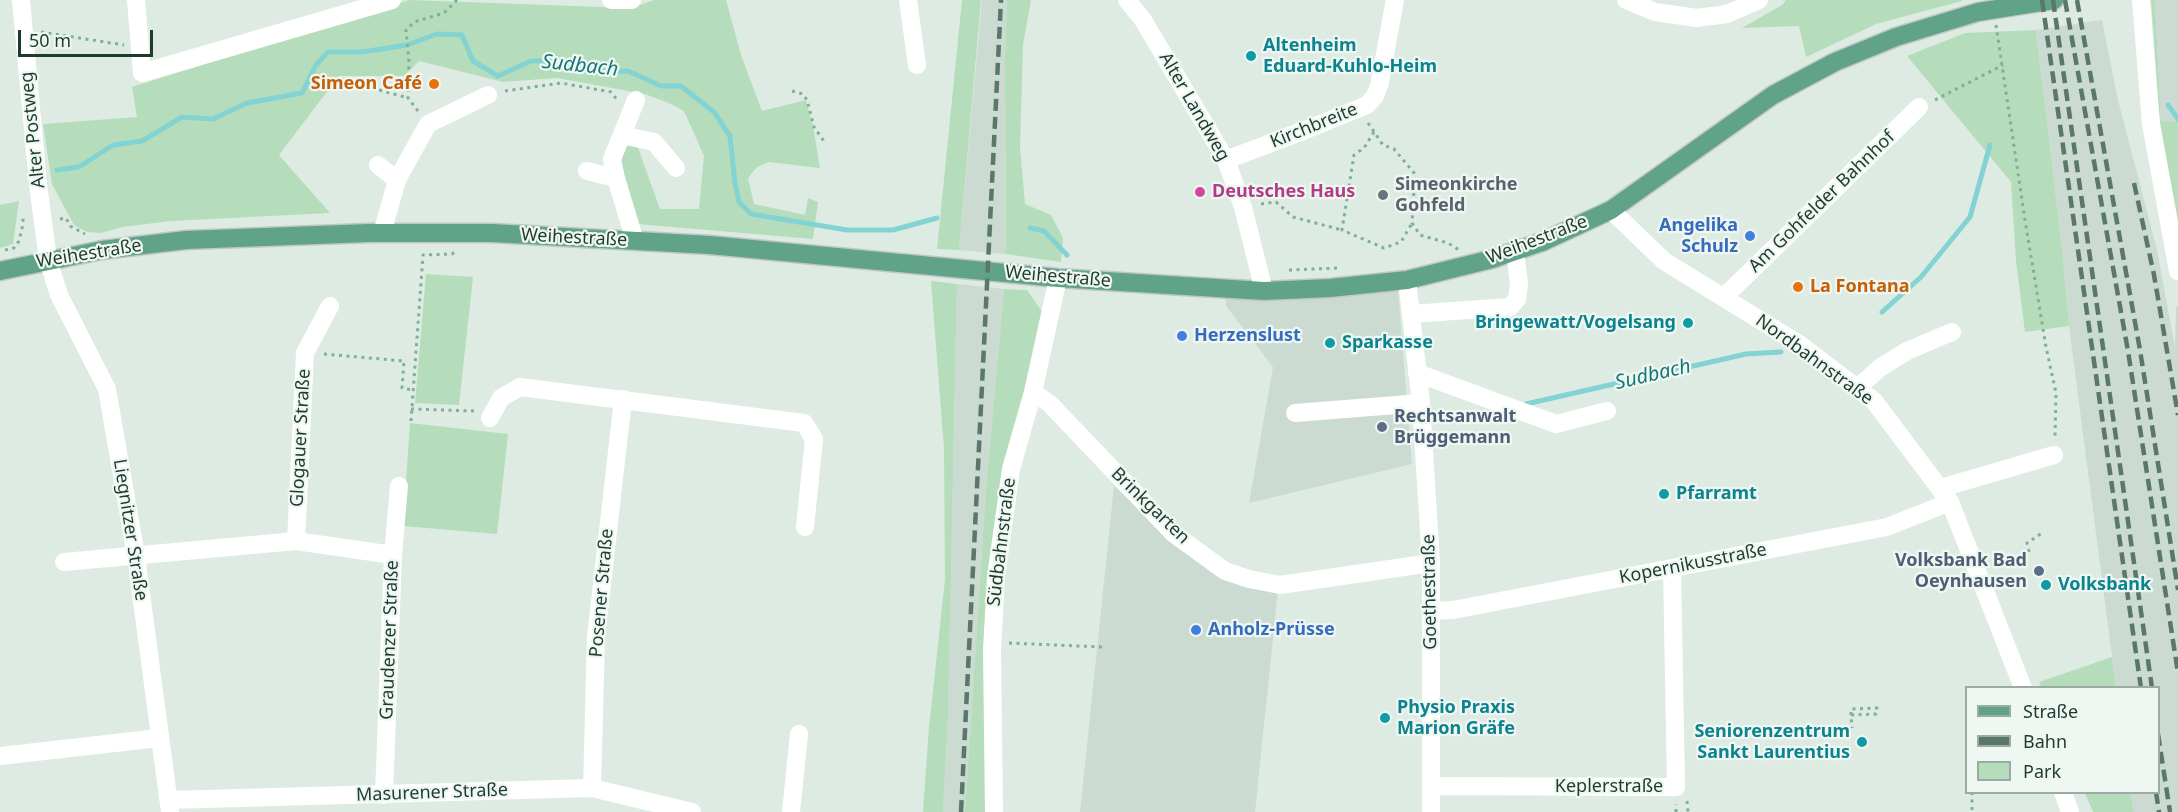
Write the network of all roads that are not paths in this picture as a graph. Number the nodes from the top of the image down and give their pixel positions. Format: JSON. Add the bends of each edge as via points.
{"nodes":[{"id":1,"x":21,"y":0,"type":"edge"},
{"id":2,"x":136,"y":0,"type":"edge"},
{"id":3,"x":392,"y":0,"type":"edge"},
{"id":4,"x":610,"y":0,"type":"edge"},
{"id":5,"x":632,"y":0,"type":"edge"},
{"id":6,"x":908,"y":0,"type":"edge"},
{"id":7,"x":1127,"y":0,"type":"edge"},
{"id":8,"x":1395,"y":0,"type":"edge"},
{"id":9,"x":1626,"y":0,"type":"edge"},
{"id":10,"x":1759,"y":0,"type":"edge"},
{"id":11,"x":2054,"y":0,"type":"edge"},
{"id":12,"x":2141,"y":0,"type":"edge"},
{"id":13,"x":1982,"y":7,"type":"edge"},
{"id":14,"x":917,"y":65,"type":"dead end"},
{"id":15,"x":488,"y":95,"type":"road end"},
{"id":16,"x":1919,"y":107,"type":"road end"},
{"id":17,"x":633,"y":108,"type":"road end"},
{"id":18,"x":622,"y":135,"type":"junction"},
{"id":19,"x":1226,"y":160,"type":"junction"},
{"id":20,"x":378,"y":165,"type":"dead end"},
{"id":21,"x":676,"y":168,"type":"dead end"},
{"id":22,"x":587,"y":171,"type":"dead end"},
{"id":23,"x":616,"y":178,"type":"junction"},
{"id":24,"x":397,"y":180,"type":"junction"},
{"id":25,"x":1611,"y":210,"type":"junction"},
{"id":26,"x":382,"y":234,"type":"junction"},
{"id":27,"x":635,"y":241,"type":"junction"},
{"id":28,"x":1515,"y":251,"type":"junction"},
{"id":29,"x":48,"y":260,"type":"junction"},
{"id":30,"x":0,"y":271,"type":"edge"},
{"id":31,"x":2178,"y":271,"type":"edge"},
{"id":32,"x":1058,"y":278,"type":"junction"},
{"id":33,"x":1407,"y":280,"type":"junction"},
{"id":34,"x":1264,"y":291,"type":"junction"},
{"id":35,"x":1724,"y":297,"type":"junction"},
{"id":36,"x":330,"y":306,"type":"dead end"},
{"id":37,"x":1411,"y":314,"type":"junction"},
{"id":38,"x":1952,"y":332,"type":"dead end"},
{"id":39,"x":1417,"y":373,"type":"junction"},
{"id":40,"x":1857,"y":388,"type":"junction"},
{"id":41,"x":1033,"y":392,"type":"junction"},
{"id":42,"x":623,"y":399,"type":"junction"},
{"id":43,"x":1420,"y":404,"type":"junction"},
{"id":44,"x":1607,"y":411,"type":"dead end"},
{"id":45,"x":1295,"y":413,"type":"dead end"},
{"id":46,"x":492,"y":415,"type":"road end"},
{"id":47,"x":2054,"y":455,"type":"road end"},
{"id":48,"x":399,"y":486,"type":"dead end"},
{"id":49,"x":1946,"y":495,"type":"junction"},
{"id":50,"x":805,"y":527,"type":"dead end"},
{"id":51,"x":296,"y":541,"type":"junction"},
{"id":52,"x":393,"y":555,"type":"junction"},
{"id":53,"x":136,"y":556,"type":"junction"},
{"id":54,"x":64,"y":562,"type":"dead end"},
{"id":55,"x":1431,"y":563,"type":"junction"},
{"id":56,"x":1671,"y":568,"type":"junction"},
{"id":57,"x":1431,"y":611,"type":"junction"},
{"id":58,"x":2023,"y":686,"type":"edge"},
{"id":59,"x":799,"y":734,"type":"dead end"},
{"id":60,"x":159,"y":738,"type":"junction"},
{"id":61,"x":0,"y":756,"type":"edge"},
{"id":62,"x":1431,"y":786,"type":"junction"},
{"id":63,"x":592,"y":788,"type":"junction"},
{"id":64,"x":2064,"y":794,"type":"edge"},
{"id":65,"x":384,"y":795,"type":"junction"},
{"id":66,"x":169,"y":806,"type":"edge"},
{"id":67,"x":692,"y":812,"type":"edge"},
{"id":68,"x":791,"y":812,"type":"edge"},
{"id":69,"x":994,"y":812,"type":"edge"},
{"id":70,"x":1431,"y":812,"type":"edge"},
{"id":71,"x":2070,"y":812,"type":"edge"}],
"edges":[{"from":1,"to":29,"type":"street","name":"Alter Postweg"},
{"from":2,"to":3,"type":"street","via":[[142,72]]},
{"from":4,"to":5,"type":"street"},
{"from":6,"to":14,"type":"street"},
{"from":7,"to":19,"type":"street","name":"Alter Landweg","via":[[1143,20]]},
{"from":8,"to":19,"type":"street","name":"Kirchbreite","via":[[1379,86],[1367,105]]},
{"from":9,"to":10,"type":"street","via":[[1655,12],[1697,18],[1727,14]]},
{"from":11,"to":13,"type":"main road","name":"Weihestraße"},
{"from":12,"to":31,"type":"street","via":[[2151,124]]},
{"from":13,"to":25,"type":"main road","name":"Weihestraße","via":[[1835,62],[1773,94]]},
{"from":15,"to":24,"type":"street","via":[[428,124]]},
{"from":16,"to":35,"type":"street","name":"Am Gohfelder Bahnhof"},
{"from":17,"to":18,"type":"street"},
{"from":18,"to":21,"type":"street","via":[[654,142]]},
{"from":18,"to":23,"type":"street","via":[[612,159]]},
{"from":19,"to":34,"type":"street","name":"Alter Landweg","via":[[1243,207]]},
{"from":20,"to":24,"type":"street"},
{"from":22,"to":23,"type":"street"},
{"from":23,"to":27,"type":"street"},
{"from":24,"to":26,"type":"street"},
{"from":25,"to":28,"type":"main road","name":"Weihestraße"},
{"from":25,"to":35,"type":"street","name":"Nordbahnstraße","via":[[1664,261]]},
{"from":26,"to":27,"type":"main road","name":"Weihestraße","via":[[492,233]]},
{"from":26,"to":29,"type":"main road","name":"Weihestraße","via":[[186,240]]},
{"from":27,"to":32,"type":"main road","name":"Weihestraße"},
{"from":28,"to":33,"type":"main road","name":"Weihestraße"},
{"from":28,"to":37,"type":"street","via":[[1519,284],[1517,299],[1510,307]]},
{"from":29,"to":30,"type":"main road","name":"Weihestraße"},
{"from":29,"to":53,"type":"street","name":"Liegnitzer Straße","via":[[59,295],[107,389]]},
{"from":32,"to":34,"type":"main road","name":"Weihestraße"},
{"from":32,"to":41,"type":"street","name":"Südbahnstraße"},
{"from":33,"to":34,"type":"main road","name":"Weihestraße"},
{"from":33,"to":37,"type":"street","name":"Goethestraße"},
{"from":35,"to":40,"type":"street","name":"Nordbahnstraße","via":[[1799,344]]},
{"from":36,"to":51,"type":"street","name":"Glogauer Straße","via":[[305,353]]},
{"from":37,"to":39,"type":"street","name":"Goethestraße"},
{"from":38,"to":40,"type":"street","via":[[1907,351]]},
{"from":39,"to":43,"type":"street","name":"Goethestraße"},
{"from":39,"to":44,"type":"street","via":[[1556,424]]},
{"from":40,"to":49,"type":"street","name":"Nordbahnstraße","via":[[1874,401]]},
{"from":41,"to":55,"type":"street","name":"Brinkgarten","via":[[1050,404],[1174,534],[1226,571],[1280,585]]},
{"from":41,"to":69,"type":"street","name":"Südbahnstraße","via":[[1011,469],[996,578]]},
{"from":42,"to":46,"type":"street","via":[[520,387],[501,398]]},
{"from":42,"to":50,"type":"street","via":[[804,423],[814,439]]},
{"from":42,"to":63,"type":"street","name":"Posener Straße","via":[[596,637]]},
{"from":43,"to":45,"type":"street"},
{"from":43,"to":55,"type":"street","name":"Goethestraße"},
{"from":47,"to":49,"type":"street","name":"Kopernikusstraße"},
{"from":48,"to":52,"type":"street","name":"Graudenzer Straße"},
{"from":49,"to":56,"type":"street","name":"Kopernikusstraße","via":[[1887,527]]},
{"from":49,"to":58,"type":"street","name":"Nordbahnstraße"},
{"from":51,"to":52,"type":"street"},
{"from":51,"to":53,"type":"street"},
{"from":52,"to":65,"type":"street","name":"Graudenzer Straße"},
{"from":53,"to":54,"type":"street"},
{"from":53,"to":60,"type":"street","name":"Liegnitzer Straße"},
{"from":55,"to":57,"type":"street","name":"Goethestraße"},
{"from":56,"to":57,"type":"street","name":"Kopernikusstraße"},
{"from":56,"to":62,"type":"street","name":"Keplerstraße","via":[[1676,788]]},
{"from":57,"to":62,"type":"street","name":"Goethestraße"},
{"from":59,"to":68,"type":"street"},
{"from":60,"to":61,"type":"street"},
{"from":60,"to":66,"type":"street","name":"Liegnitzer Straße"},
{"from":62,"to":70,"type":"street","name":"Goethestraße"},
{"from":63,"to":65,"type":"street","name":"Masurener Straße"},
{"from":63,"to":67,"type":"street","name":"Masurener Straße"},
{"from":64,"to":71,"type":"street"},
{"from":65,"to":66,"type":"street","name":"Masurener Straße"}]}
